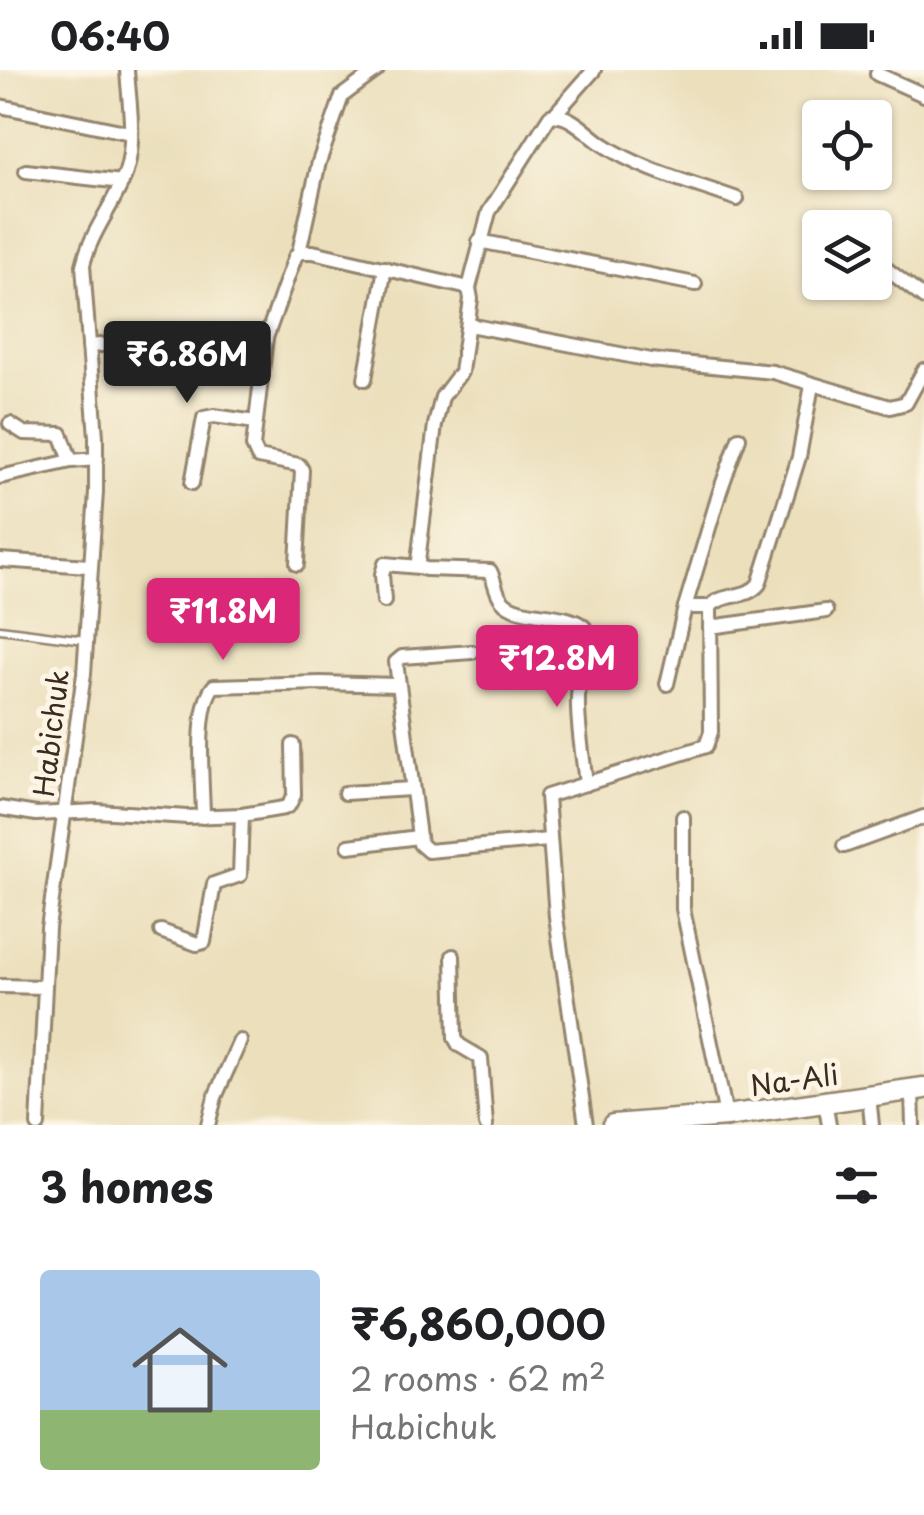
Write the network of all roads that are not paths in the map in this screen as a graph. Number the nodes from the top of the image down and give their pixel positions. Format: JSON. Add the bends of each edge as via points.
{"nodes":[{"id":1,"x":127,"y":70,"type":"edge"},
{"id":2,"x":377,"y":70,"type":"edge"},
{"id":3,"x":594,"y":70,"type":"edge"},
{"id":4,"x":877,"y":74,"type":"dead end"},
{"id":5,"x":924,"y":94,"type":"edge"},
{"id":6,"x":0,"y":106,"type":"edge"},
{"id":7,"x":554,"y":114,"type":"junction"},
{"id":8,"x":130,"y":133,"type":"junction"},
{"id":9,"x":26,"y":171,"type":"dead end"},
{"id":10,"x":122,"y":182,"type":"junction"},
{"id":11,"x":736,"y":199,"type":"dead end"},
{"id":12,"x":479,"y":241,"type":"junction"},
{"id":13,"x":299,"y":252,"type":"junction"},
{"id":14,"x":385,"y":268,"type":"junction"},
{"id":15,"x":892,"y":273,"type":"edge"},
{"id":16,"x":695,"y":284,"type":"dead end"},
{"id":17,"x":469,"y":288,"type":"junction"},
{"id":18,"x":924,"y":298,"type":"edge"},
{"id":19,"x":468,"y":325,"type":"junction"},
{"id":20,"x":266,"y":338,"type":"junction"},
{"id":21,"x":89,"y":346,"type":"junction"},
{"id":22,"x":924,"y":370,"type":"edge"},
{"id":23,"x":365,"y":379,"type":"dead end"},
{"id":24,"x":812,"y":385,"type":"junction"},
{"id":25,"x":254,"y":422,"type":"junction"},
{"id":26,"x":10,"y":424,"type":"dead end"},
{"id":27,"x":739,"y":438,"type":"dead end"},
{"id":28,"x":97,"y":459,"type":"junction"},
{"id":29,"x":71,"y":461,"type":"junction"},
{"id":30,"x":0,"y":478,"type":"edge"},
{"id":31,"x":192,"y":483,"type":"dead end"},
{"id":32,"x":0,"y":560,"type":"edge"},
{"id":33,"x":298,"y":564,"type":"dead end"},
{"id":34,"x":90,"y":566,"type":"junction"},
{"id":35,"x":420,"y":567,"type":"junction"},
{"id":36,"x":384,"y":602,"type":"dead end"},
{"id":37,"x":710,"y":607,"type":"junction"},
{"id":38,"x":685,"y":608,"type":"junction"},
{"id":39,"x":826,"y":611,"type":"dead end"},
{"id":40,"x":710,"y":627,"type":"junction"},
{"id":41,"x":0,"y":629,"type":"edge"},
{"id":42,"x":86,"y":640,"type":"junction"},
{"id":43,"x":472,"y":652,"type":"dead end"},
{"id":44,"x":668,"y":684,"type":"dead end"},
{"id":45,"x":398,"y":685,"type":"junction"},
{"id":46,"x":294,"y":745,"type":"dead end"},
{"id":47,"x":586,"y":784,"type":"junction"},
{"id":48,"x":411,"y":789,"type":"junction"},
{"id":49,"x":345,"y":793,"type":"dead end"},
{"id":50,"x":0,"y":808,"type":"edge"},
{"id":51,"x":66,"y":813,"type":"junction"},
{"id":52,"x":242,"y":815,"type":"junction"},
{"id":53,"x":203,"y":816,"type":"junction"},
{"id":54,"x":683,"y":817,"type":"dead end"},
{"id":55,"x":924,"y":817,"type":"edge"},
{"id":56,"x":418,"y":837,"type":"junction"},
{"id":57,"x":548,"y":840,"type":"junction"},
{"id":58,"x":349,"y":846,"type":"dead end"},
{"id":59,"x":844,"y":846,"type":"dead end"},
{"id":60,"x":161,"y":931,"type":"dead end"},
{"id":61,"x":453,"y":956,"type":"dead end"},
{"id":62,"x":0,"y":986,"type":"edge"},
{"id":63,"x":44,"y":987,"type":"junction"},
{"id":64,"x":240,"y":1041,"type":"dead end"},
{"id":65,"x":918,"y":1089,"type":"edge"},
{"id":66,"x":869,"y":1096,"type":"junction"},
{"id":67,"x":826,"y":1102,"type":"junction"},
{"id":68,"x":727,"y":1121,"type":"edge"},
{"id":69,"x":644,"y":1124,"type":"edge"},
{"id":70,"x":39,"y":1125,"type":"edge"},
{"id":71,"x":208,"y":1125,"type":"edge"},
{"id":72,"x":486,"y":1125,"type":"edge"},
{"id":73,"x":586,"y":1125,"type":"edge"},
{"id":74,"x":612,"y":1125,"type":"edge"},
{"id":75,"x":829,"y":1125,"type":"edge"},
{"id":76,"x":872,"y":1125,"type":"edge"},
{"id":77,"x":913,"y":1125,"type":"edge"}],
"edges":[{"from":1,"to":8,"type":"street","name":"Habichuk"},
{"from":2,"to":13,"type":"street","via":[[342,96]]},
{"from":3,"to":7,"type":"street"},
{"from":4,"to":5,"type":"street"},
{"from":6,"to":8,"type":"street"},
{"from":7,"to":11,"type":"street","via":[[638,163]]},
{"from":7,"to":12,"type":"street","via":[[502,187]]},
{"from":8,"to":10,"type":"street","name":"Habichuk"},
{"from":9,"to":10,"type":"street"},
{"from":10,"to":21,"type":"street","name":"Habichuk","via":[[83,264]]},
{"from":12,"to":16,"type":"street"},
{"from":12,"to":17,"type":"street"},
{"from":13,"to":14,"type":"street"},
{"from":13,"to":20,"type":"street"},
{"from":14,"to":17,"type":"street"},
{"from":14,"to":23,"type":"street"},
{"from":15,"to":18,"type":"street"},
{"from":17,"to":19,"type":"street"},
{"from":19,"to":24,"type":"street","via":[[650,360],[772,372]]},
{"from":19,"to":35,"type":"street","via":[[461,372],[442,397],[434,425]]},
{"from":20,"to":21,"type":"street"},
{"from":20,"to":25,"type":"street"},
{"from":21,"to":28,"type":"street","name":"Habichuk"},
{"from":22,"to":24,"type":"street","via":[[906,403],[896,408]]},
{"from":24,"to":37,"type":"street","via":[[799,456],[759,584]]},
{"from":25,"to":31,"type":"street","via":[[204,418]]},
{"from":25,"to":33,"type":"street","via":[[254,453],[302,470]]},
{"from":26,"to":29,"type":"street","via":[[24,433],[61,434]]},
{"from":27,"to":38,"type":"street"},
{"from":28,"to":29,"type":"street"},
{"from":28,"to":34,"type":"street","name":"Habichuk"},
{"from":29,"to":30,"type":"street"},
{"from":32,"to":34,"type":"street"},
{"from":34,"to":42,"type":"street","name":"Habichuk"},
{"from":35,"to":36,"type":"street","via":[[385,564]]},
{"from":35,"to":47,"type":"street","via":[[490,570],[506,604],[584,627],[578,711]]},
{"from":37,"to":38,"type":"street"},
{"from":37,"to":40,"type":"street"},
{"from":38,"to":44,"type":"street"},
{"from":39,"to":40,"type":"street"},
{"from":40,"to":47,"type":"street","via":[[706,746]]},
{"from":41,"to":42,"type":"lane"},
{"from":42,"to":51,"type":"street","name":"Habichuk"},
{"from":43,"to":45,"type":"street","via":[[398,659]]},
{"from":45,"to":48,"type":"street"},
{"from":45,"to":53,"type":"street","via":[[214,686],[204,718]]},
{"from":46,"to":52,"type":"street","via":[[292,801]]},
{"from":47,"to":57,"type":"street","via":[[546,796]]},
{"from":48,"to":49,"type":"street"},
{"from":48,"to":56,"type":"street"},
{"from":50,"to":51,"type":"street"},
{"from":51,"to":53,"type":"street"},
{"from":51,"to":63,"type":"street","name":"Habichuk"},
{"from":52,"to":53,"type":"street"},
{"from":52,"to":60,"type":"street","via":[[240,875],[214,884],[204,942]]},
{"from":54,"to":68,"type":"street","via":[[683,909]]},
{"from":55,"to":59,"type":"street"},
{"from":56,"to":57,"type":"street","via":[[428,852]]},
{"from":56,"to":58,"type":"street"},
{"from":57,"to":73,"type":"street"},
{"from":61,"to":72,"type":"street","via":[[455,1038],[481,1058]]},
{"from":62,"to":63,"type":"street"},
{"from":63,"to":70,"type":"street","name":"Habichuk"},
{"from":64,"to":71,"type":"street"},
{"from":65,"to":66,"type":"main road","name":"Na-Ali"},
{"from":65,"to":77,"type":"street"},
{"from":66,"to":67,"type":"main road","name":"Na-Ali"},
{"from":66,"to":76,"type":"street"},
{"from":67,"to":68,"type":"main road","name":"Na-Ali"},
{"from":67,"to":75,"type":"street"},
{"from":68,"to":69,"type":"main road","name":"Na-Ali"},
{"from":69,"to":74,"type":"main road","name":"Na-Ali"}]}
